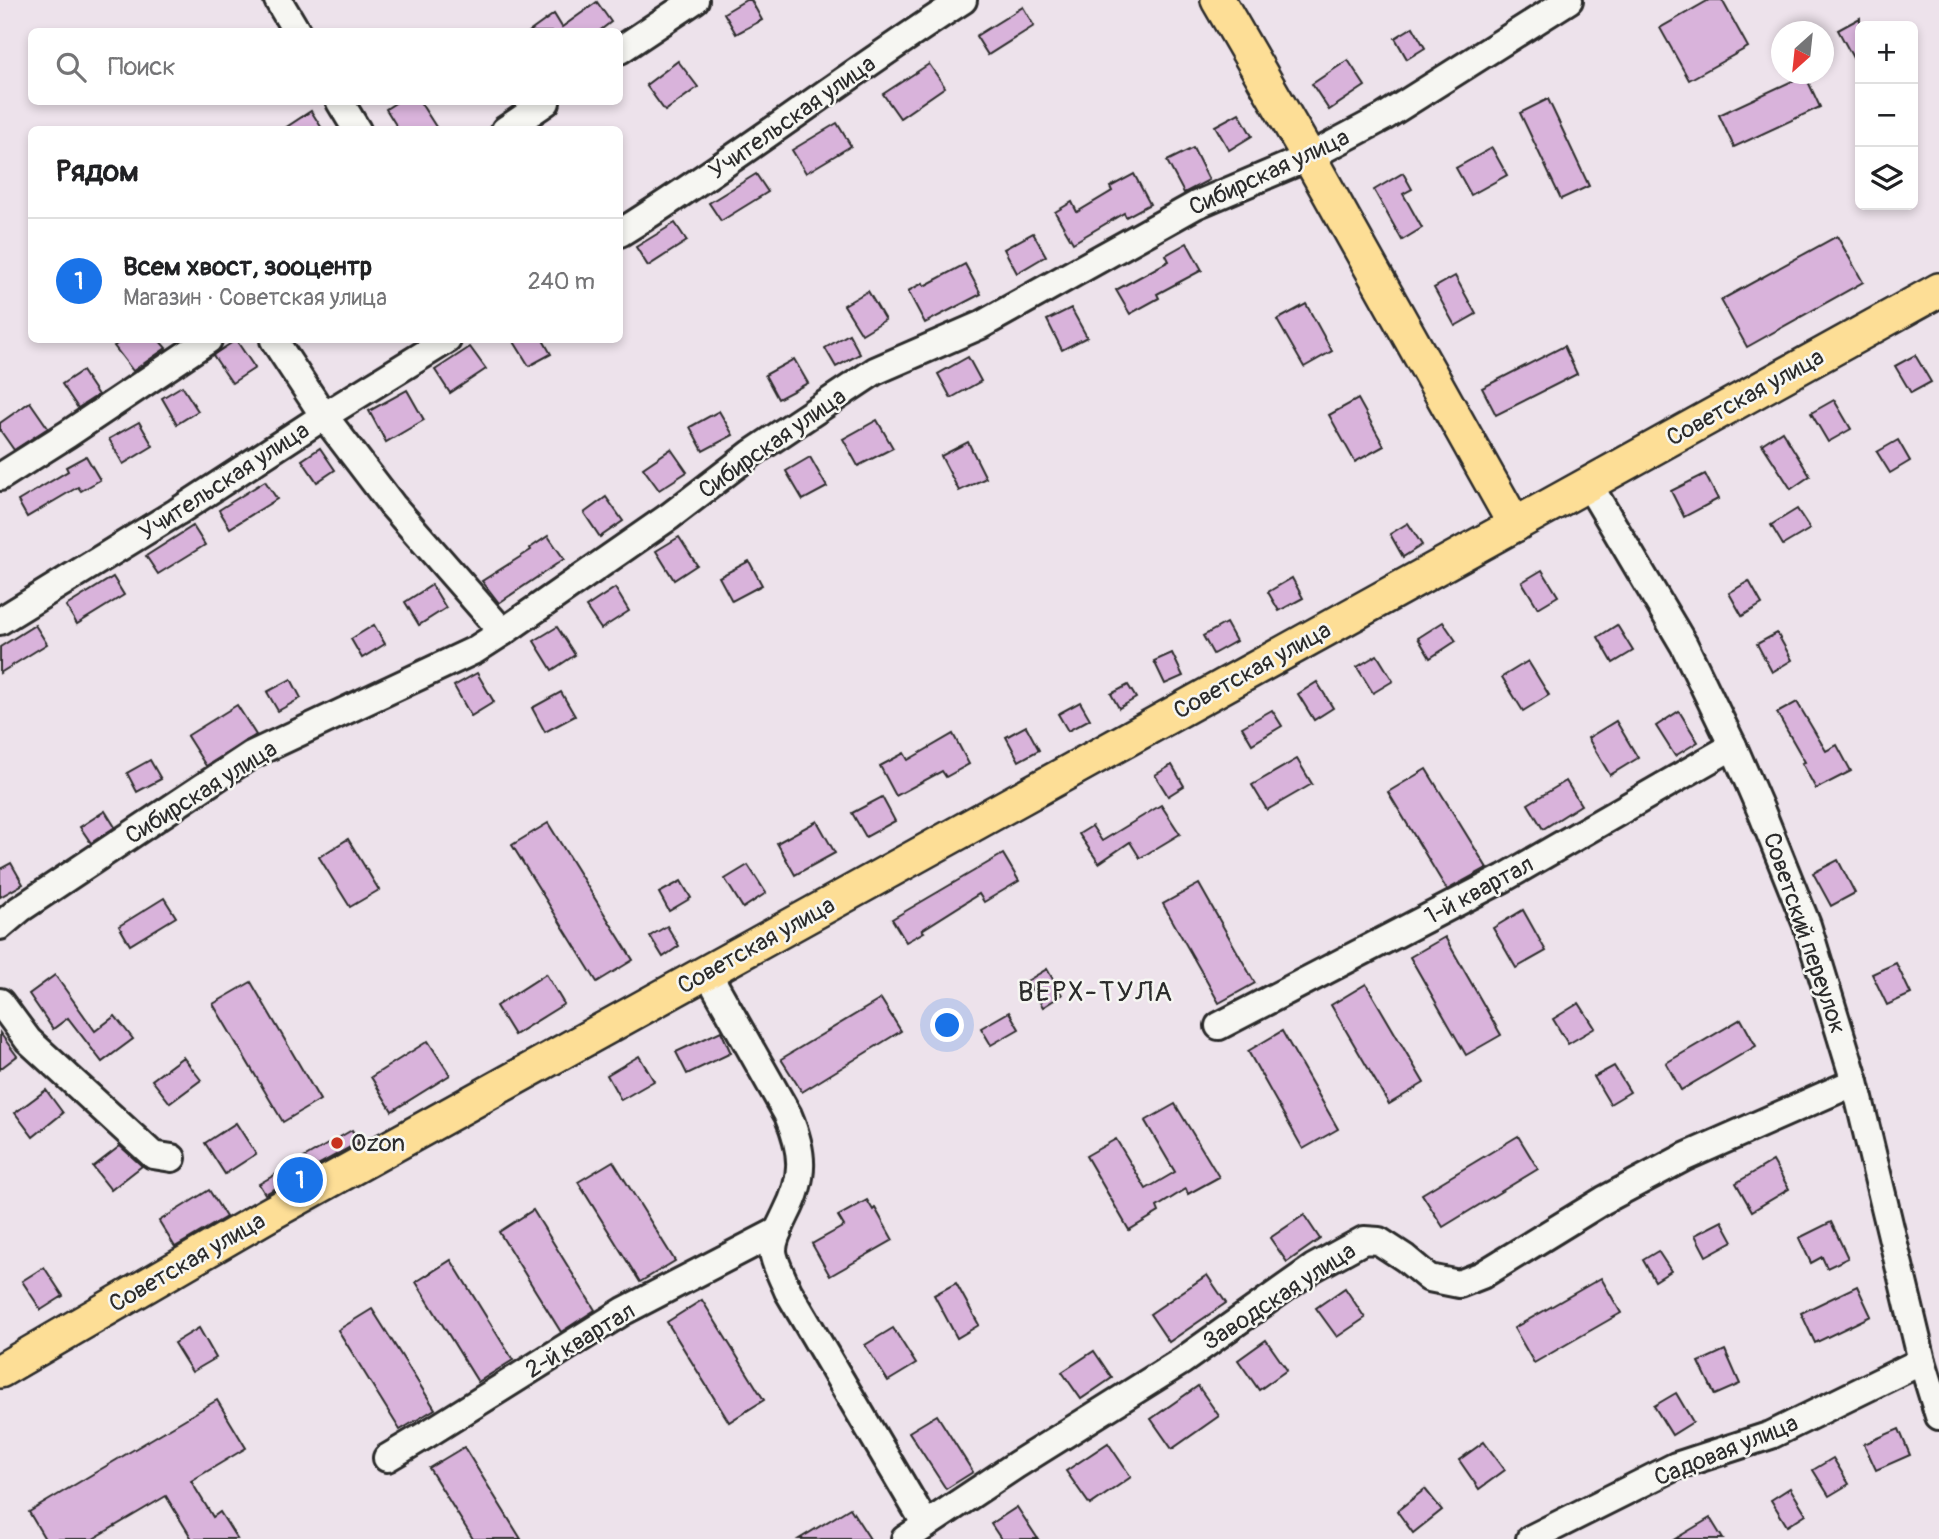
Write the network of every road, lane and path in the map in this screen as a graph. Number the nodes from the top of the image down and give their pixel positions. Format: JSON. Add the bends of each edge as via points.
{"nodes":[{"id":1,"x":278,"y":0,"type":"edge"},
{"id":2,"x":695,"y":0,"type":"edge"},
{"id":3,"x":963,"y":0,"type":"edge"},
{"id":4,"x":1218,"y":0,"type":"edge"},
{"id":5,"x":1569,"y":0,"type":"edge"},
{"id":6,"x":295,"y":28,"type":"edge"},
{"id":7,"x":623,"y":48,"type":"edge"},
{"id":8,"x":342,"y":105,"type":"edge"},
{"id":9,"x":541,"y":105,"type":"edge"},
{"id":10,"x":355,"y":126,"type":"edge"},
{"id":11,"x":511,"y":126,"type":"edge"},
{"id":12,"x":1309,"y":156,"type":"junction"},
{"id":13,"x":623,"y":231,"type":"edge"},
{"id":14,"x":1939,"y":290,"type":"edge"},
{"id":15,"x":204,"y":343,"type":"edge"},
{"id":16,"x":277,"y":343,"type":"edge"},
{"id":17,"x":442,"y":343,"type":"edge"},
{"id":18,"x":324,"y":416,"type":"junction"},
{"id":19,"x":0,"y":477,"type":"edge"},
{"id":20,"x":1588,"y":483,"type":"junction"},
{"id":21,"x":1515,"y":525,"type":"junction"},
{"id":22,"x":0,"y":621,"type":"edge"},
{"id":23,"x":503,"y":632,"type":"junction"},
{"id":24,"x":1734,"y":746,"type":"junction"},
{"id":25,"x":0,"y":926,"type":"edge"},
{"id":26,"x":707,"y":972,"type":"junction"},
{"id":27,"x":0,"y":1002,"type":"edge"},
{"id":28,"x":1219,"y":1026,"type":"dead end"},
{"id":29,"x":1855,"y":1082,"type":"junction"},
{"id":30,"x":172,"y":1158,"type":"dead end"},
{"id":31,"x":778,"y":1231,"type":"junction"},
{"id":32,"x":1922,"y":1361,"type":"junction"},
{"id":33,"x":0,"y":1371,"type":"edge"},
{"id":34,"x":1935,"y":1388,"type":"edge"},
{"id":35,"x":1939,"y":1416,"type":"edge"},
{"id":36,"x":387,"y":1458,"type":"dead end"},
{"id":37,"x":915,"y":1532,"type":"edge"},
{"id":38,"x":1530,"y":1539,"type":"edge"}],
"edges":[{"from":1,"to":6,"type":"street"},
{"from":2,"to":7,"type":"street"},
{"from":3,"to":13,"type":"street","name":"Учительская улица"},
{"from":4,"to":12,"type":"main road"},
{"from":5,"to":12,"type":"street","name":"Сибирская улица","via":[[1384,117]]},
{"from":8,"to":10,"type":"street"},
{"from":9,"to":11,"type":"street"},
{"from":12,"to":21,"type":"main road"},
{"from":12,"to":23,"type":"street","name":"Сибирская улица","via":[[1196,205],[981,325],[875,371],[752,453]]},
{"from":14,"to":20,"type":"main road","name":"Советская улица"},
{"from":15,"to":19,"type":"street"},
{"from":16,"to":18,"type":"street"},
{"from":17,"to":18,"type":"street","name":"Учительская улица"},
{"from":18,"to":22,"type":"street","name":"Учительская улица"},
{"from":18,"to":23,"type":"street","via":[[392,505]]},
{"from":20,"to":21,"type":"main road","name":"Советская улица"},
{"from":20,"to":24,"type":"street","name":"Советский переулок","via":[[1684,645]]},
{"from":21,"to":26,"type":"main road","name":"Советская улица"},
{"from":23,"to":25,"type":"street","name":"Сибирская улица","via":[[475,650],[251,755]]},
{"from":24,"to":28,"type":"street","name":"1-й квартал","via":[[1504,878]]},
{"from":24,"to":29,"type":"street","name":"Советский переулок","via":[[1807,925]]},
{"from":26,"to":31,"type":"street","via":[[798,1139],[801,1169],[794,1199]]},
{"from":26,"to":33,"type":"main road","name":"Советская улица","via":[[230,1237]]},
{"from":27,"to":30,"type":"street","via":[[29,1040],[153,1155]]},
{"from":29,"to":32,"type":"street","name":"Советский переулок"},
{"from":29,"to":37,"type":"street","name":"Заводская улица","via":[[1685,1157],[1604,1200],[1482,1275],[1458,1284],[1429,1278],[1379,1241],[1364,1240],[1313,1268],[1182,1361]]},
{"from":31,"to":36,"type":"street","name":"2-й квартал","via":[[624,1311]]},
{"from":31,"to":37,"type":"street","via":[[773,1251],[788,1291]]},
{"from":32,"to":34,"type":"street","name":"Советский переулок"},
{"from":32,"to":38,"type":"street","name":"Садовая улица","via":[[1771,1436],[1676,1466]]},
{"from":34,"to":35,"type":"street","name":"Советский переулок"}]}
